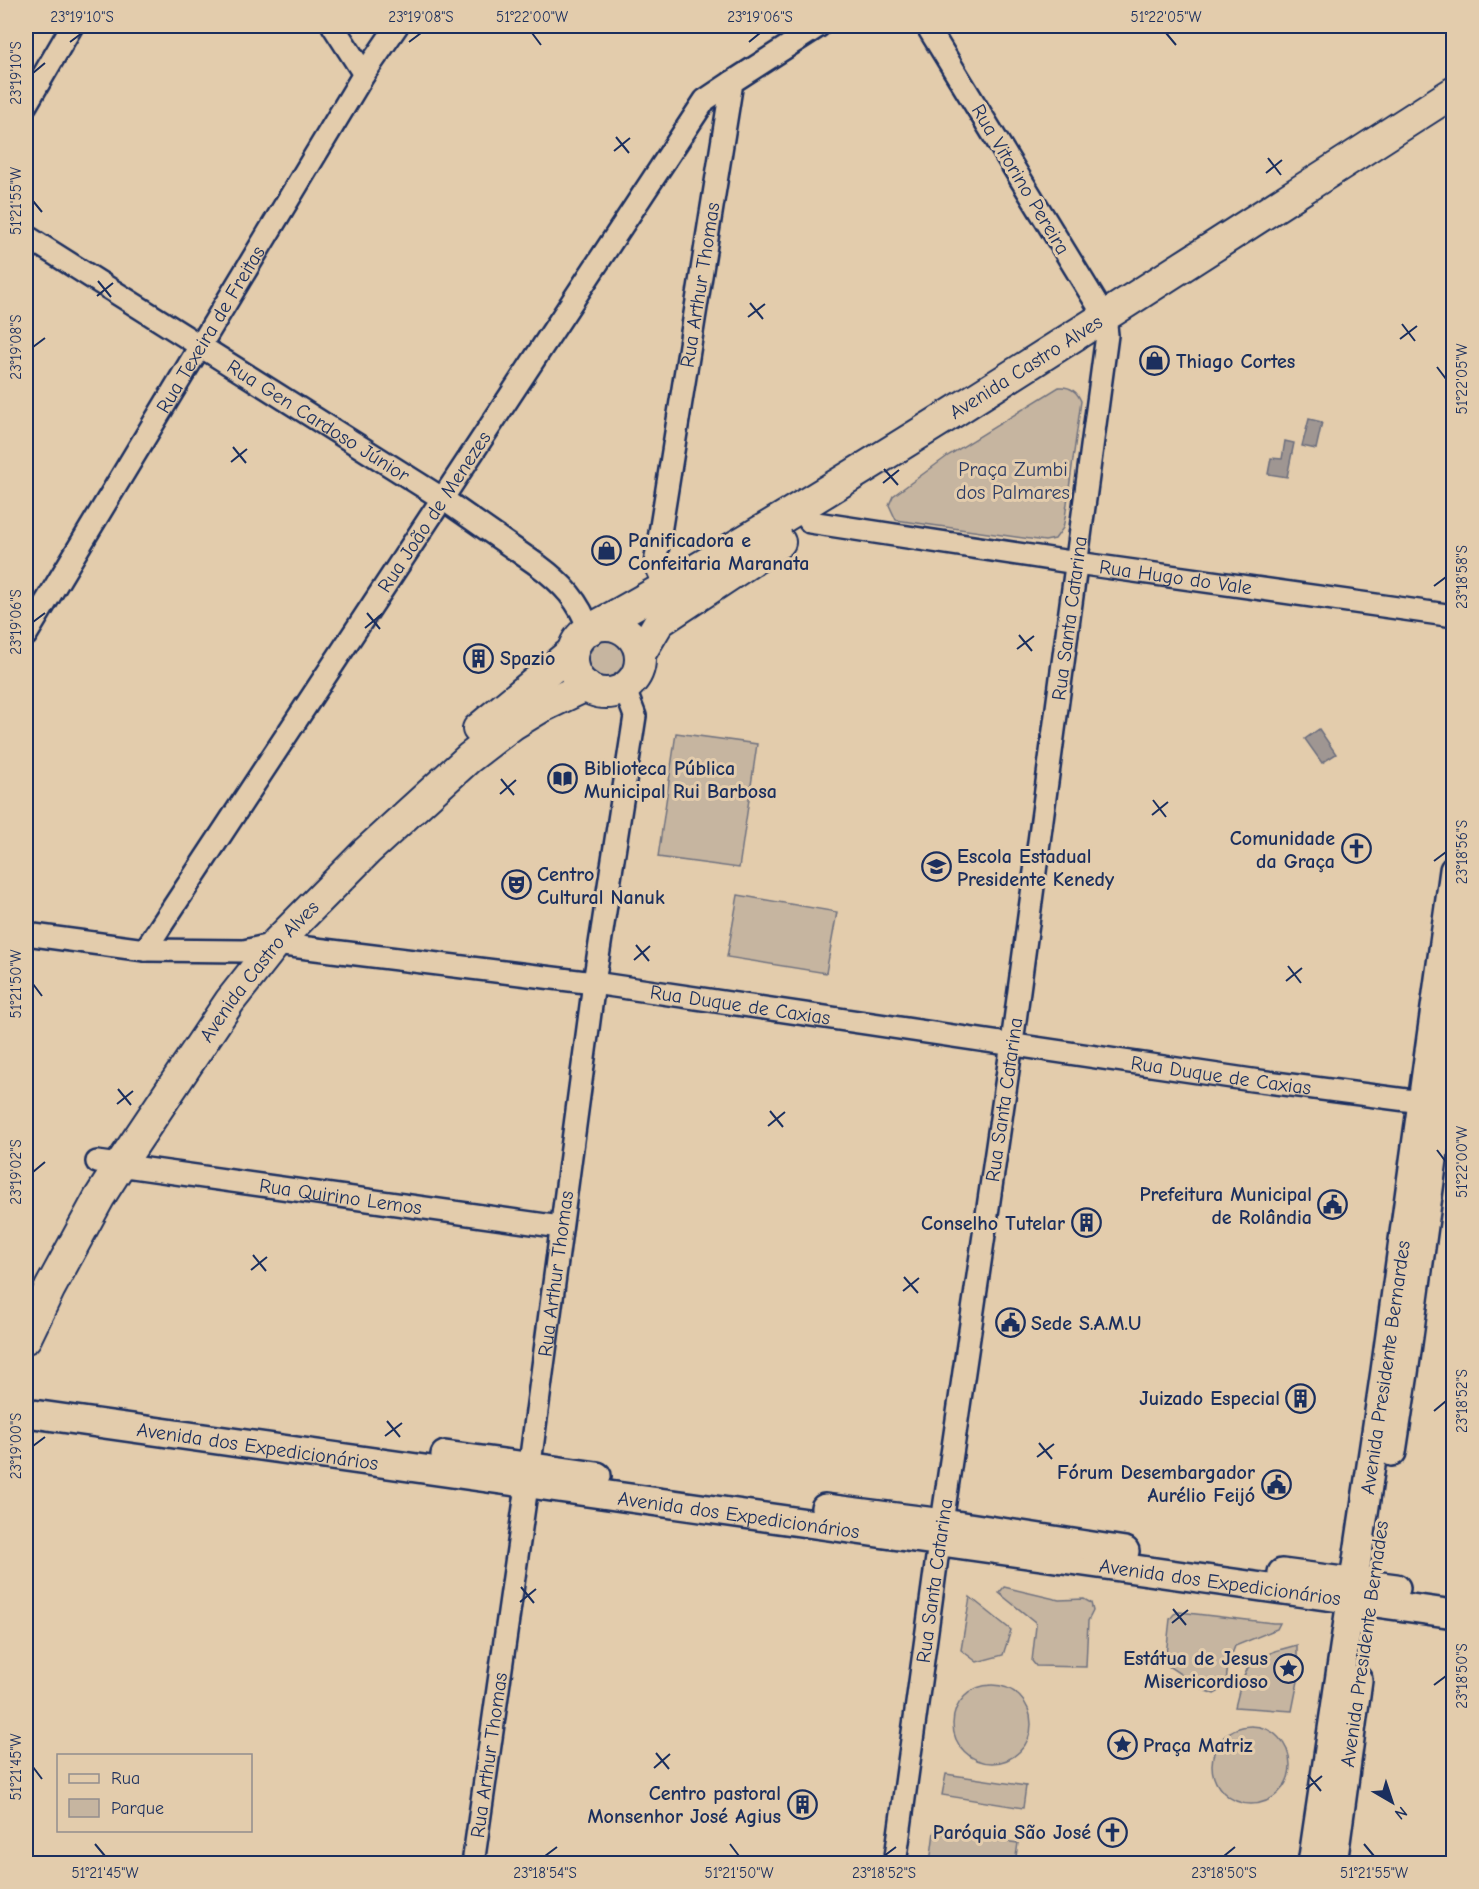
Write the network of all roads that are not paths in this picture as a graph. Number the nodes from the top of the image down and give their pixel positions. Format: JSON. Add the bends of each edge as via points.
{"nodes":[{"id":1,"x":72,"y":26,"type":"edge"},
{"id":2,"x":333,"y":26,"type":"edge"},
{"id":3,"x":397,"y":26,"type":"edge"},
{"id":4,"x":819,"y":26,"type":"edge"},
{"id":5,"x":927,"y":26,"type":"edge"},
{"id":6,"x":364,"y":74,"type":"junction"},
{"id":7,"x":732,"y":82,"type":"junction"},
{"id":8,"x":1454,"y":92,"type":"edge"},
{"id":9,"x":26,"y":105,"type":"edge"},
{"id":10,"x":1454,"y":112,"type":"edge"},
{"id":11,"x":1369,"y":156,"type":"junction"},
{"id":12,"x":26,"y":236,"type":"edge"},
{"id":13,"x":1106,"y":326,"type":"junction"},
{"id":14,"x":199,"y":346,"type":"junction"},
{"id":15,"x":443,"y":499,"type":"junction"},
{"id":16,"x":805,"y":515,"type":"junction"},
{"id":17,"x":1077,"y":563,"type":"junction"},
{"id":18,"x":666,"y":588,"type":"junction"},
{"id":19,"x":1454,"y":616,"type":"edge"},
{"id":20,"x":26,"y":635,"type":"edge"},
{"id":21,"x":581,"y":640,"type":"junction"},
{"id":22,"x":640,"y":654,"type":"junction"},
{"id":23,"x":586,"y":686,"type":"junction"},
{"id":24,"x":624,"y":687,"type":"junction"},
{"id":25,"x":401,"y":807,"type":"junction"},
{"id":26,"x":1454,"y":870,"type":"edge"},
{"id":27,"x":26,"y":934,"type":"edge"},
{"id":28,"x":275,"y":944,"type":"junction"},
{"id":29,"x":145,"y":950,"type":"junction"},
{"id":30,"x":244,"y":951,"type":"junction"},
{"id":31,"x":594,"y":983,"type":"junction"},
{"id":32,"x":1454,"y":1007,"type":"edge"},
{"id":33,"x":1012,"y":1043,"type":"junction"},
{"id":34,"x":1438,"y":1104,"type":"edge"},
{"id":35,"x":109,"y":1164,"type":"junction"},
{"id":36,"x":560,"y":1227,"type":"junction"},
{"id":37,"x":26,"y":1291,"type":"edge"},
{"id":38,"x":26,"y":1338,"type":"edge"},
{"id":39,"x":26,"y":1395,"type":"edge"},
{"id":40,"x":26,"y":1413,"type":"edge"},
{"id":41,"x":217,"y":1432,"type":"junction"},
{"id":42,"x":528,"y":1476,"type":"junction"},
{"id":43,"x":941,"y":1533,"type":"junction"},
{"id":44,"x":1361,"y":1592,"type":"junction"},
{"id":45,"x":1454,"y":1596,"type":"edge"},
{"id":46,"x":1454,"y":1614,"type":"edge"},
{"id":47,"x":1330,"y":1815,"type":"junction"},
{"id":48,"x":473,"y":1863,"type":"edge"},
{"id":49,"x":895,"y":1863,"type":"edge"},
{"id":50,"x":1312,"y":1863,"type":"edge"},
{"id":51,"x":1333,"y":1863,"type":"edge"}],
"edges":[{"from":1,"to":9,"type":"street"},
{"from":2,"to":6,"type":"street"},
{"from":3,"to":6,"type":"street","name":"Rua Texeira de Freitas"},
{"from":4,"to":7,"type":"street"},
{"from":5,"to":13,"type":"street","name":"Rua Vitorino Pereira"},
{"from":6,"to":14,"type":"street","name":"Rua Texeira de Freitas"},
{"from":7,"to":15,"type":"street","name":"Rua João de Menezes","via":[[705,100]]},
{"from":7,"to":18,"type":"street","name":"Rua Arthur Thomas","via":[[655,564]]},
{"from":8,"to":11,"type":"main road","name":"Avenida Castro Alves"},
{"from":10,"to":11,"type":"main road","name":"Avenida Castro Alves"},
{"from":11,"to":13,"type":"main road","name":"Avenida Castro Alves"},
{"from":12,"to":14,"type":"street","name":"Rua Gen Cardoso Júnior"},
{"from":13,"to":16,"type":"main road","name":"Avenida Castro Alves"},
{"from":13,"to":17,"type":"street","name":"Rua Santa Catarina"},
{"from":14,"to":15,"type":"street","name":"Rua Gen Cardoso Júnior"},
{"from":14,"to":20,"type":"street","name":"Rua Texeira de Freitas"},
{"from":15,"to":21,"type":"street","name":"Rua Gen Cardoso Júnior","via":[[552,576],[583,612]]},
{"from":15,"to":29,"type":"street","name":"Rua João de Menezes"},
{"from":16,"to":17,"type":"street","name":"Rua Hugo do Vale"},
{"from":16,"to":18,"type":"main road","name":"Avenida Castro Alves"},
{"from":16,"to":22,"type":"main road","name":"Avenida Castro Alves","via":[[658,622]]},
{"from":17,"to":19,"type":"street","name":"Rua Hugo do Vale"},
{"from":17,"to":33,"type":"street","name":"Rua Santa Catarina"},
{"from":18,"to":21,"type":"main road","name":"Avenida Castro Alves"},
{"from":21,"to":22,"type":"main road","via":[[602,625],[615,626],[636,641]]},
{"from":21,"to":23,"type":"main road","via":[[573,664]]},
{"from":21,"to":25,"type":"main road","name":"Avenida Castro Alves","via":[[448,753]]},
{"from":22,"to":24,"type":"main road","name":"Avenida Castro Alves","via":[[634,679]]},
{"from":23,"to":24,"type":"main road","via":[[598,692]]},
{"from":23,"to":25,"type":"main road","name":"Avenida Castro Alves","via":[[512,725]]},
{"from":24,"to":31,"type":"street","name":"Rua Arthur Thomas","via":[[635,716]]},
{"from":25,"to":28,"type":"main road","name":"Avenida Castro Alves","via":[[367,851]]},
{"from":25,"to":30,"type":"main road","name":"Avenida Castro Alves","via":[[346,846]]},
{"from":26,"to":34,"type":"street"},
{"from":27,"to":29,"type":"street","name":"Rua Duque de Caxias"},
{"from":28,"to":30,"type":"street","name":"Rua Duque de Caxias"},
{"from":28,"to":31,"type":"street","name":"Rua Duque de Caxias"},
{"from":28,"to":35,"type":"main road","name":"Avenida Castro Alves"},
{"from":29,"to":30,"type":"street","name":"Rua Duque de Caxias"},
{"from":30,"to":35,"type":"main road","name":"Avenida Castro Alves","via":[[156,1075]]},
{"from":31,"to":33,"type":"street","name":"Rua Duque de Caxias"},
{"from":31,"to":36,"type":"street","name":"Rua Arthur Thomas"},
{"from":32,"to":34,"type":"street"},
{"from":33,"to":34,"type":"street","name":"Rua Duque de Caxias"},
{"from":33,"to":43,"type":"street","name":"Rua Santa Catarina"},
{"from":34,"to":44,"type":"street","name":"Avenida Presidente Bernades"},
{"from":35,"to":36,"type":"street","name":"Rua Quirino Lemos"},
{"from":35,"to":37,"type":"main road","name":"Avenida Castro Alves"},
{"from":35,"to":38,"type":"main road","name":"Avenida Castro Alves","via":[[99,1198]]},
{"from":36,"to":42,"type":"street","name":"Rua Arthur Thomas"},
{"from":39,"to":41,"type":"street","name":"Avenida dos Expedicionários"},
{"from":40,"to":41,"type":"street","name":"Avenida dos Expedicionários"},
{"from":41,"to":42,"type":"street","name":"Avenida dos Expedicionários"},
{"from":42,"to":43,"type":"street","name":"Avenida dos Expedicionários"},
{"from":42,"to":48,"type":"street","name":"Rua Arthur Thomas"},
{"from":43,"to":44,"type":"street","name":"Avenida dos Expedicionários"},
{"from":43,"to":49,"type":"street","name":"Rua Santa Catarina"},
{"from":44,"to":45,"type":"street","name":"Avenida dos Expedicionários"},
{"from":44,"to":46,"type":"street","name":"Avenida dos Expedicionários"},
{"from":44,"to":47,"type":"street"},
{"from":47,"to":50,"type":"street"},
{"from":47,"to":51,"type":"street"}]}
